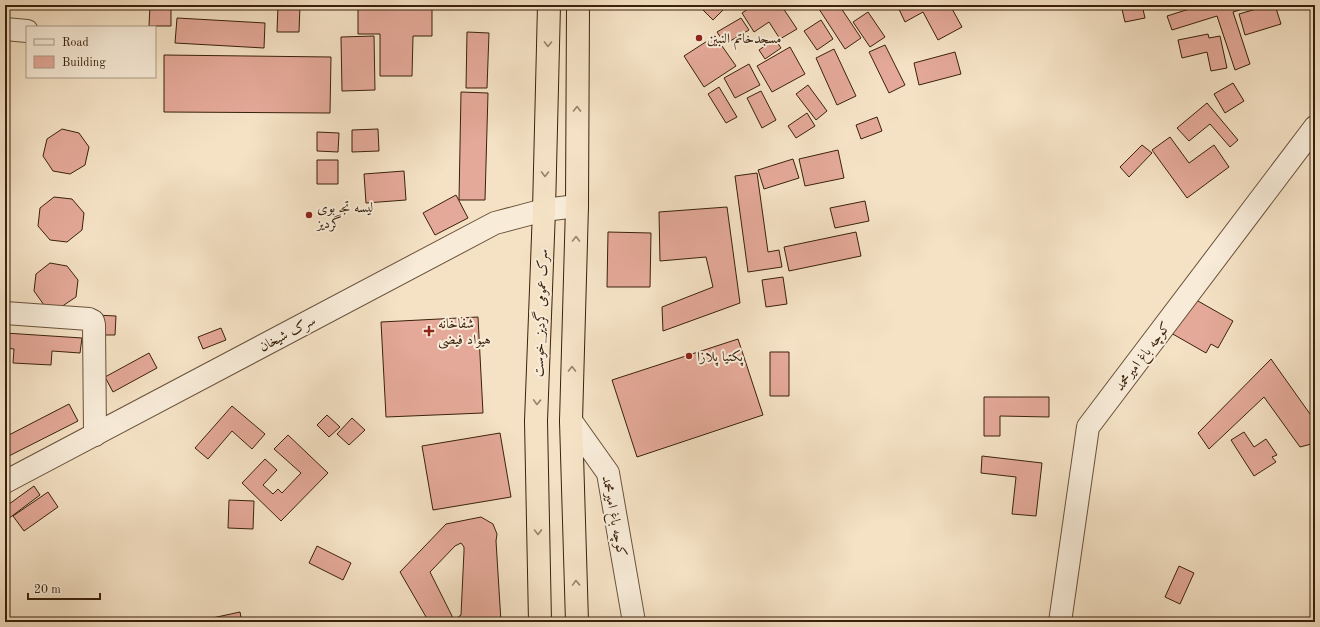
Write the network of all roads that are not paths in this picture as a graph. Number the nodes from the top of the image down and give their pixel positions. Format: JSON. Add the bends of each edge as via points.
{"nodes":[{"id":1,"x":548,"y":5,"type":"edge"},
{"id":2,"x":578,"y":5,"type":"edge"},
{"id":3,"x":5,"y":29,"type":"edge"},
{"id":4,"x":26,"y":31,"type":"edge"},
{"id":5,"x":1315,"y":127,"type":"edge"},
{"id":6,"x":576,"y":206,"type":"junction"},
{"id":7,"x":544,"y":210,"type":"junction"},
{"id":8,"x":5,"y":313,"type":"edge"},
{"id":9,"x":571,"y":421,"type":"junction"},
{"id":10,"x":95,"y":435,"type":"junction"},
{"id":11,"x":5,"y":482,"type":"edge"},
{"id":12,"x":540,"y":622,"type":"edge"},
{"id":13,"x":577,"y":622,"type":"edge"},
{"id":14,"x":634,"y":622,"type":"edge"},
{"id":15,"x":1060,"y":622,"type":"edge"}],
"edges":[{"from":1,"to":7,"type":"highway","name":"سرک عمومی گردیز_خوست","one_way":true},
{"from":6,"to":2,"type":"highway","one_way":true},
{"from":3,"to":4,"type":"street"},
{"from":5,"to":15,"type":"street","name":"کوچه باغ امیرمحمد","via":[[1088,428]]},
{"from":6,"to":7,"type":"street","name":"سرک شیخان"},
{"from":9,"to":6,"type":"highway","one_way":true},
{"from":7,"to":10,"type":"street","name":"سرک شیخان","via":[[495,223]]},
{"from":7,"to":12,"type":"highway","name":"سرک عمومی گردیز_خوست","one_way":true,"via":[[536,421]]},
{"from":8,"to":10,"type":"street","via":[[93,321]]},
{"from":13,"to":9,"type":"highway","one_way":true},
{"from":9,"to":14,"type":"street","name":"کوچه باغ امیرمحمد","via":[[608,473]]},
{"from":10,"to":11,"type":"street","name":"سرک شیخان"}]}
